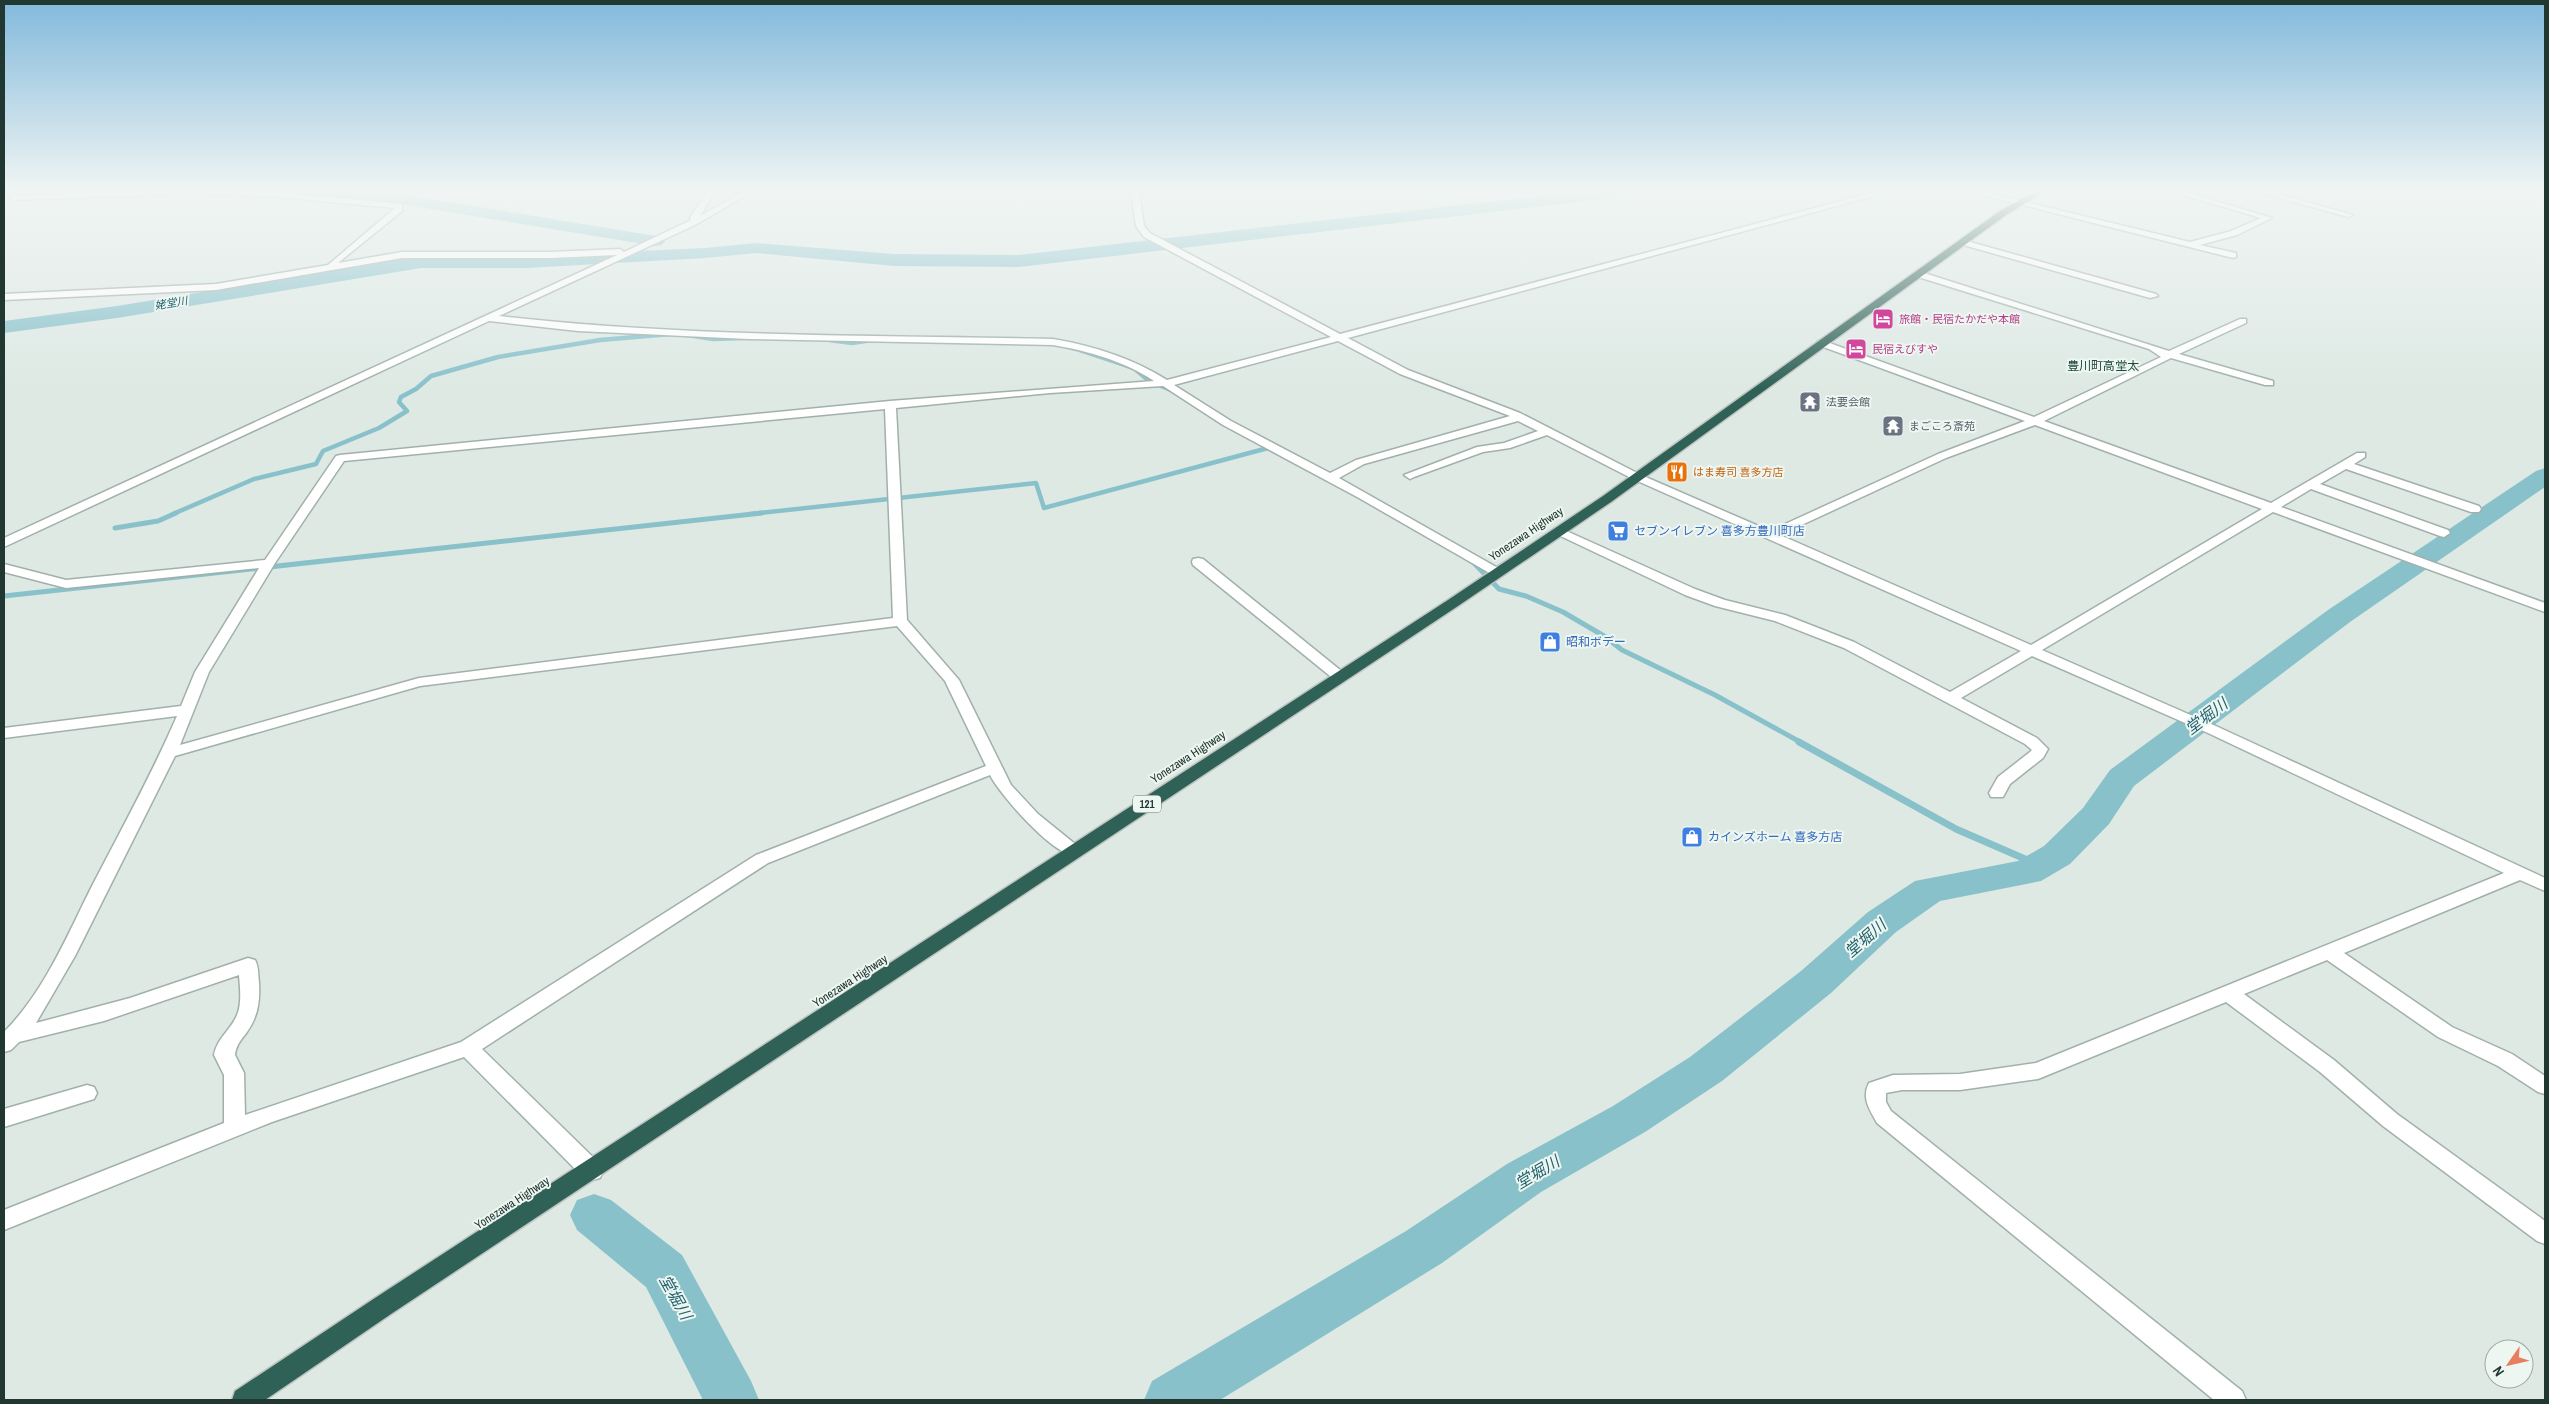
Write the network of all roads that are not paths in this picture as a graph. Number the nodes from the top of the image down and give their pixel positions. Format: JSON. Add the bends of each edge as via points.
{"nodes":[{"id":1,"x":340,"y":258,"type":"edge"},
{"id":2,"x":387,"y":258,"type":"edge"},
{"id":3,"x":617,"y":258,"type":"edge"},
{"id":4,"x":1190,"y":258,"type":"edge"},
{"id":5,"x":1639,"y":258,"type":"edge"},
{"id":6,"x":1941,"y":258,"type":"edge"},
{"id":7,"x":2018,"y":258,"type":"edge"},
{"id":8,"x":332,"y":267,"type":"junction"},
{"id":9,"x":1918,"y":274,"type":"junction"},
{"id":10,"x":2153,"y":296,"type":"dead end"},
{"id":11,"x":4,"y":297,"type":"edge"},
{"id":12,"x":487,"y":318,"type":"junction"},
{"id":13,"x":2243,"y":322,"type":"dead end"},
{"id":14,"x":1341,"y":337,"type":"junction"},
{"id":15,"x":1821,"y":343,"type":"junction"},
{"id":16,"x":2162,"y":352,"type":"junction"},
{"id":17,"x":2173,"y":353,"type":"junction"},
{"id":18,"x":2269,"y":383,"type":"dead end"},
{"id":19,"x":1168,"y":384,"type":"junction"},
{"id":20,"x":890,"y":404,"type":"junction"},
{"id":21,"x":1519,"y":416,"type":"junction"},
{"id":22,"x":2033,"y":422,"type":"junction"},
{"id":23,"x":1548,"y":431,"type":"junction"},
{"id":24,"x":2361,"y":455,"type":"dead end"},
{"id":25,"x":2345,"y":465,"type":"junction"},
{"id":26,"x":1410,"y":475,"type":"dead end"},
{"id":27,"x":1637,"y":477,"type":"junction"},
{"id":28,"x":1329,"y":478,"type":"junction"},
{"id":29,"x":2310,"y":486,"type":"junction"},
{"id":30,"x":2271,"y":508,"type":"junction"},
{"id":31,"x":2475,"y":509,"type":"dead end"},
{"id":32,"x":1558,"y":532,"type":"junction"},
{"id":33,"x":2444,"y":533,"type":"dead end"},
{"id":34,"x":1771,"y":535,"type":"junction"},
{"id":35,"x":4,"y":543,"type":"edge"},
{"id":36,"x":1198,"y":562,"type":"dead end"},
{"id":37,"x":269,"y":563,"type":"junction"},
{"id":38,"x":4,"y":568,"type":"edge"},
{"id":39,"x":1498,"y":572,"type":"junction"},
{"id":40,"x":2545,"y":608,"type":"edge"},
{"id":41,"x":900,"y":621,"type":"junction"},
{"id":42,"x":2031,"y":650,"type":"junction"},
{"id":43,"x":1340,"y":677,"type":"junction"},
{"id":44,"x":1951,"y":698,"type":"junction"},
{"id":45,"x":187,"y":710,"type":"junction"},
{"id":46,"x":4,"y":734,"type":"edge"},
{"id":47,"x":169,"y":754,"type":"junction"},
{"id":48,"x":989,"y":770,"type":"dead end"},
{"id":49,"x":1997,"y":793,"type":"dead end"},
{"id":50,"x":1074,"y":852,"type":"junction"},
{"id":51,"x":2521,"y":873,"type":"junction"},
{"id":52,"x":2545,"y":885,"type":"edge"},
{"id":53,"x":2328,"y":951,"type":"junction"},
{"id":54,"x":2227,"y":992,"type":"junction"},
{"id":55,"x":9,"y":1039,"type":"edge"},
{"id":56,"x":468,"y":1048,"type":"junction"},
{"id":57,"x":2545,"y":1086,"type":"edge"},
{"id":58,"x":87,"y":1093,"type":"dead end"},
{"id":59,"x":4,"y":1118,"type":"edge"},
{"id":60,"x":235,"y":1128,"type":"junction"},
{"id":61,"x":592,"y":1171,"type":"junction"},
{"id":62,"x":4,"y":1220,"type":"edge"},
{"id":63,"x":2545,"y":1234,"type":"edge"},
{"id":64,"x":244,"y":1400,"type":"edge"},
{"id":65,"x":2232,"y":1400,"type":"edge"}],
"edges":[{"from":1,"to":8,"type":"street"},
{"from":2,"to":8,"type":"street"},
{"from":3,"to":12,"type":"street"},
{"from":4,"to":14,"type":"street"},
{"from":5,"to":14,"type":"street"},
{"from":6,"to":9,"type":"highway","name":"Yonezawa Highway","number":"121"},
{"from":7,"to":10,"type":"street"},
{"from":8,"to":11,"type":"street","via":[[216,287]]},
{"from":9,"to":15,"type":"highway","name":"Yonezawa Highway","number":"121"},
{"from":9,"to":16,"type":"street"},
{"from":12,"to":19,"type":"street","via":[[578,328],[756,336],[1053,342],[1086,348],[1134,364]]},
{"from":12,"to":35,"type":"street"},
{"from":13,"to":17,"type":"street"},
{"from":14,"to":19,"type":"street"},
{"from":14,"to":21,"type":"street","via":[[1404,372]]},
{"from":15,"to":22,"type":"street"},
{"from":15,"to":27,"type":"highway","name":"Yonezawa Highway","number":"121"},
{"from":16,"to":17,"type":"street"},
{"from":16,"to":22,"type":"street","via":[[2167,356],[2164,359]]},
{"from":17,"to":18,"type":"street"},
{"from":19,"to":20,"type":"street"},
{"from":19,"to":28,"type":"street","via":[[1227,423]]},
{"from":20,"to":37,"type":"street","via":[[343,457],[337,460]]},
{"from":20,"to":41,"type":"street"},
{"from":21,"to":23,"type":"street"},
{"from":21,"to":28,"type":"street","via":[[1360,462]]},
{"from":22,"to":30,"type":"street"},
{"from":22,"to":34,"type":"street","via":[[1942,456]]},
{"from":23,"to":26,"type":"street","via":[[1506,446],[1481,448]]},
{"from":23,"to":27,"type":"street"},
{"from":24,"to":25,"type":"street"},
{"from":25,"to":29,"type":"street"},
{"from":25,"to":31,"type":"street"},
{"from":27,"to":32,"type":"highway","name":"Yonezawa Highway","number":"121"},
{"from":27,"to":34,"type":"street"},
{"from":28,"to":39,"type":"street"},
{"from":29,"to":30,"type":"street"},
{"from":29,"to":33,"type":"street"},
{"from":30,"to":40,"type":"street"},
{"from":30,"to":42,"type":"street"},
{"from":32,"to":39,"type":"highway","name":"Yonezawa Highway","number":"121"},
{"from":32,"to":44,"type":"street","via":[[1690,592],[1780,618],[1849,645]]},
{"from":34,"to":42,"type":"street"},
{"from":36,"to":43,"type":"street"},
{"from":37,"to":38,"type":"street","via":[[66,584]]},
{"from":37,"to":45,"type":"street","via":[[202,672]]},
{"from":39,"to":43,"type":"highway","name":"Yonezawa Highway","number":"121"},
{"from":41,"to":47,"type":"street","via":[[419,682]]},
{"from":41,"to":50,"type":"street","via":[[952,680],[1004,787],[1032,818]]},
{"from":42,"to":44,"type":"street"},
{"from":42,"to":51,"type":"street","via":[[2213,730]]},
{"from":43,"to":50,"type":"highway","name":"Yonezawa Highway","number":"121"},
{"from":44,"to":49,"type":"street","via":[[2040,749],[2004,781]]},
{"from":45,"to":46,"type":"street"},
{"from":45,"to":47,"type":"street"},
{"from":47,"to":55,"type":"street","via":[[66,956],[27,1021]]},
{"from":48,"to":56,"type":"street","via":[[762,859]]},
{"from":50,"to":61,"type":"highway","name":"Yonezawa Highway","number":"121"},
{"from":51,"to":52,"type":"street"},
{"from":51,"to":53,"type":"street"},
{"from":53,"to":54,"type":"street"},
{"from":53,"to":57,"type":"street","via":[[2445,1032],[2505,1060]]},
{"from":54,"to":63,"type":"street","via":[[2326,1066],[2390,1120]]},
{"from":54,"to":65,"type":"street","via":[[2038,1071],[1949,1083],[1886,1083],[1876,1089],[1876,1102],[1884,1117]]},
{"from":55,"to":60,"type":"street","via":[[125,1007],[248,965],[249,1011],[225,1052],[227,1067],[234,1073]]},
{"from":56,"to":60,"type":"street"},
{"from":56,"to":61,"type":"street"},
{"from":58,"to":59,"type":"street"},
{"from":60,"to":62,"type":"street"},
{"from":61,"to":64,"type":"highway","name":"Yonezawa Highway","number":"121"}]}
